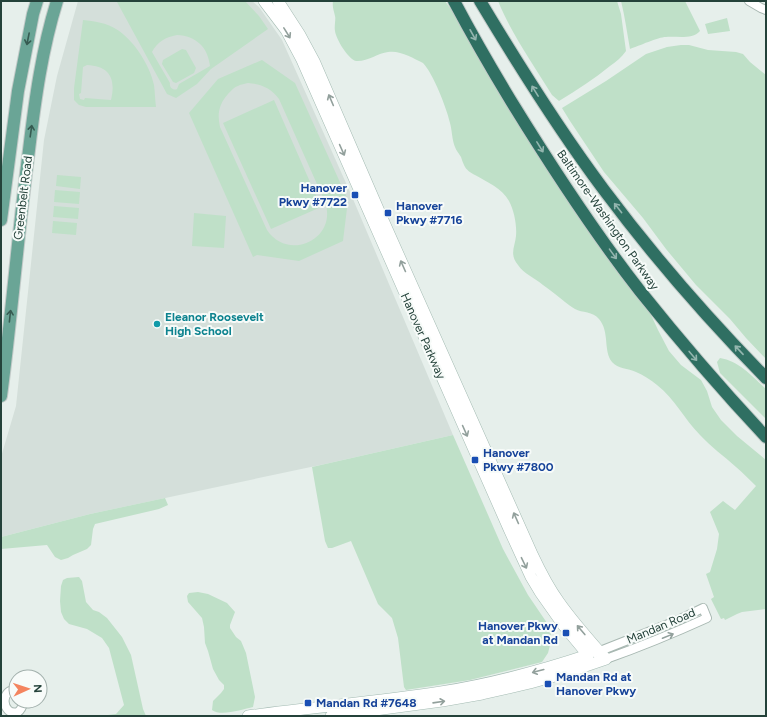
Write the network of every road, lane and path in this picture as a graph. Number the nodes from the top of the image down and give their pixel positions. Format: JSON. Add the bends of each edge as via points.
{"nodes":[{"id":1,"x":37,"y":1,"type":"edge"},
{"id":2,"x":57,"y":1,"type":"edge"},
{"id":3,"x":264,"y":1,"type":"edge"},
{"id":4,"x":278,"y":1,"type":"edge"},
{"id":5,"x":454,"y":1,"type":"edge"},
{"id":6,"x":480,"y":1,"type":"edge"},
{"id":7,"x":749,"y":1,"type":"edge"},
{"id":8,"x":766,"y":10,"type":"edge"},
{"id":9,"x":1,"y":220,"type":"edge"},
{"id":10,"x":766,"y":378,"type":"edge"},
{"id":11,"x":1,"y":396,"type":"edge"},
{"id":12,"x":766,"y":437,"type":"edge"},
{"id":13,"x":602,"y":656,"type":"junction"},
{"id":14,"x":591,"y":659,"type":"junction"},
{"id":15,"x":8,"y":691,"type":"edge"},
{"id":16,"x":14,"y":714,"type":"edge"},
{"id":17,"x":248,"y":716,"type":"edge"},
{"id":18,"x":331,"y":716,"type":"edge"}],
"edges":[{"from":1,"to":9,"type":"main road","name":"Greenbelt Road","one_way":true,"via":[[17,96]]},
{"from":11,"to":2,"type":"main road","name":"Greenbelt Road","one_way":true,"via":[[33,115]]},
{"from":3,"to":14,"type":"street","name":"Hanover Parkway","one_way":true,"via":[[286,30],[302,60],[531,577],[556,616]]},
{"from":13,"to":4,"type":"street","name":"Hanover Parkway","one_way":true,"via":[[559,602],[535,560],[314,61]]},
{"from":5,"to":12,"type":"highway","name":"Baltimore-Washington Parkway","one_way":true,"via":[[505,91],[578,205],[639,290],[727,395]]},
{"from":10,"to":6,"type":"highway","name":"Baltimore-Washington Parkway","one_way":true,"via":[[710,319],[604,190],[542,102]]},
{"from":7,"to":8,"type":"street"},
{"from":13,"to":13,"type":"street","name":"Mandan Road","one_way":true,"via":[[674,633],[708,618],[703,608]]},
{"from":13,"to":14,"type":"street","name":"Mandan Road"},
{"from":14,"to":17,"type":"street","name":"Mandan Road","one_way":true,"via":[[452,690]]},
{"from":18,"to":14,"type":"street","name":"Mandan Road","one_way":true,"via":[[461,698],[530,683],[562,674]]},
{"from":15,"to":16,"type":"street","via":[[2,696],[2,705],[4,710]]}]}
